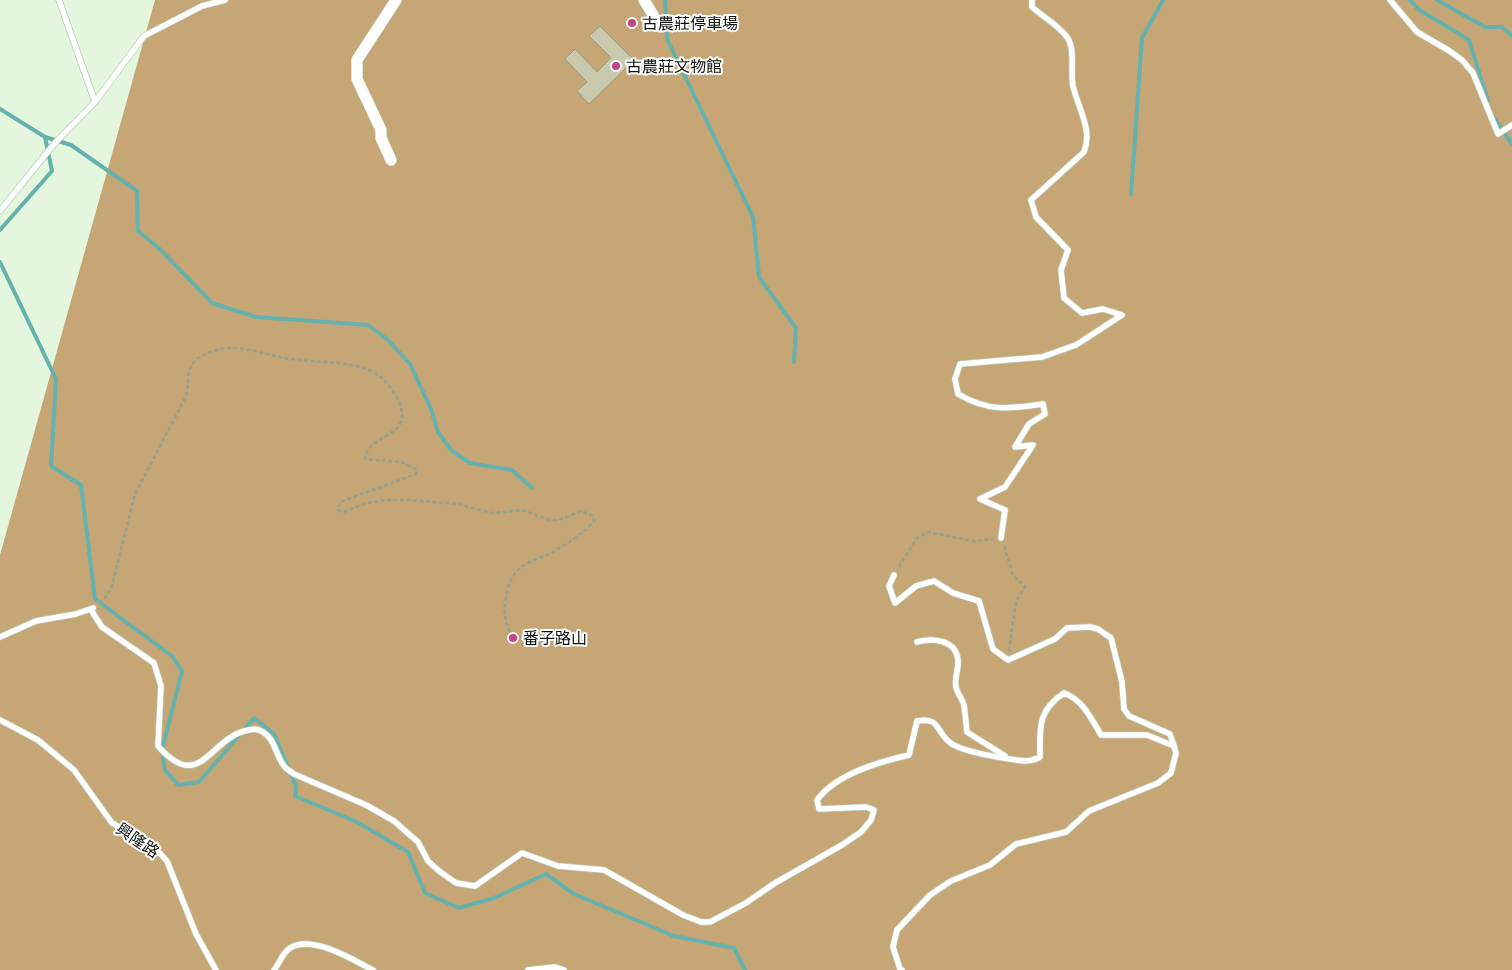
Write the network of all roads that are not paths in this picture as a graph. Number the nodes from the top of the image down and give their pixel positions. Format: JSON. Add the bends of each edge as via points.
{"nodes":[{"id":1,"x":59,"y":0,"type":"edge"},
{"id":2,"x":225,"y":0,"type":"edge"},
{"id":3,"x":396,"y":0,"type":"edge"},
{"id":4,"x":644,"y":0,"type":"edge"},
{"id":5,"x":1032,"y":0,"type":"edge"},
{"id":6,"x":1390,"y":0,"type":"edge"},
{"id":7,"x":659,"y":25,"type":"dead end"},
{"id":8,"x":95,"y":102,"type":"junction"},
{"id":9,"x":1512,"y":125,"type":"edge"},
{"id":10,"x":391,"y":160,"type":"dead end"},
{"id":11,"x":0,"y":211,"type":"edge"},
{"id":12,"x":1001,"y":538,"type":"road end"},
{"id":13,"x":894,"y":575,"type":"road end"},
{"id":14,"x":0,"y":637,"type":"edge"},
{"id":15,"x":917,"y":642,"type":"dead end"},
{"id":16,"x":0,"y":720,"type":"edge"},
{"id":17,"x":1174,"y":746,"type":"junction"},
{"id":18,"x":1007,"y":757,"type":"junction"},
{"id":19,"x":216,"y":970,"type":"edge"},
{"id":20,"x":274,"y":970,"type":"edge"},
{"id":21,"x":373,"y":970,"type":"edge"},
{"id":22,"x":528,"y":970,"type":"edge"},
{"id":23,"x":564,"y":970,"type":"edge"},
{"id":24,"x":902,"y":970,"type":"edge"}],
"edges":[{"from":1,"to":8,"type":"lane"},
{"from":2,"to":8,"type":"lane","via":[[202,6],[144,36]]},
{"from":3,"to":10,"type":"street","via":[[357,60],[357,79]]},
{"from":4,"to":7,"type":"street"},
{"from":5,"to":12,"type":"lane","via":[[1032,6],[1067,37],[1073,60],[1073,85],[1085,121],[1087,145],[1084,152],[1031,200],[1036,217],[1068,250],[1061,270],[1064,298],[1082,313],[1103,309],[1122,315],[1076,345],[1042,357],[960,364],[955,379],[958,394],[972,402],[993,408],[1044,404],[1045,414],[1029,424],[1015,446],[1033,445],[1006,487],[980,499],[1006,510]]},
{"from":6,"to":9,"type":"lane","via":[[1417,32],[1462,60],[1473,73],[1498,134]]},
{"from":8,"to":11,"type":"lane","via":[[54,144]]},
{"from":13,"to":17,"type":"lane","via":[[889,586],[895,603],[916,586],[934,580],[953,593],[979,601],[993,649],[1008,660],[1055,639],[1067,628],[1098,630],[1111,638],[1122,682],[1124,709],[1129,716],[1170,734]]},
{"from":14,"to":18,"type":"lane","via":[[36,621],[92,608],[102,627],[154,663],[160,686],[158,746],[169,759],[184,766],[199,762],[233,734],[259,730],[273,740],[284,767],[394,821],[418,842],[428,861],[456,883],[475,886],[522,853],[558,866],[604,870],[701,922],[710,922],[746,903],[861,832],[871,820],[874,810],[866,807],[819,809],[817,800],[824,790],[852,774],[910,755],[917,721],[926,719],[935,723],[945,739],[967,750]]},
{"from":15,"to":18,"type":"lane","via":[[938,640],[952,646],[958,660],[956,688],[963,703],[967,732]]},
{"from":16,"to":19,"type":"lane","name":"興隆路","via":[[38,740],[67,764],[112,823],[155,848],[167,861],[196,934]]},
{"from":17,"to":18,"type":"lane","via":[[1147,735],[1101,735],[1084,706],[1074,696],[1064,693],[1052,700],[1044,713],[1040,728],[1040,757],[1027,761]]},
{"from":17,"to":24,"type":"lane","via":[[1176,753],[1171,773],[1158,783],[1089,811],[1066,832],[1016,844],[990,865],[957,878],[930,895],[897,930],[893,947]]},
{"from":20,"to":21,"type":"lane","via":[[287,950],[304,944],[325,947]]},
{"from":22,"to":23,"type":"lane","via":[[555,967]]}]}
